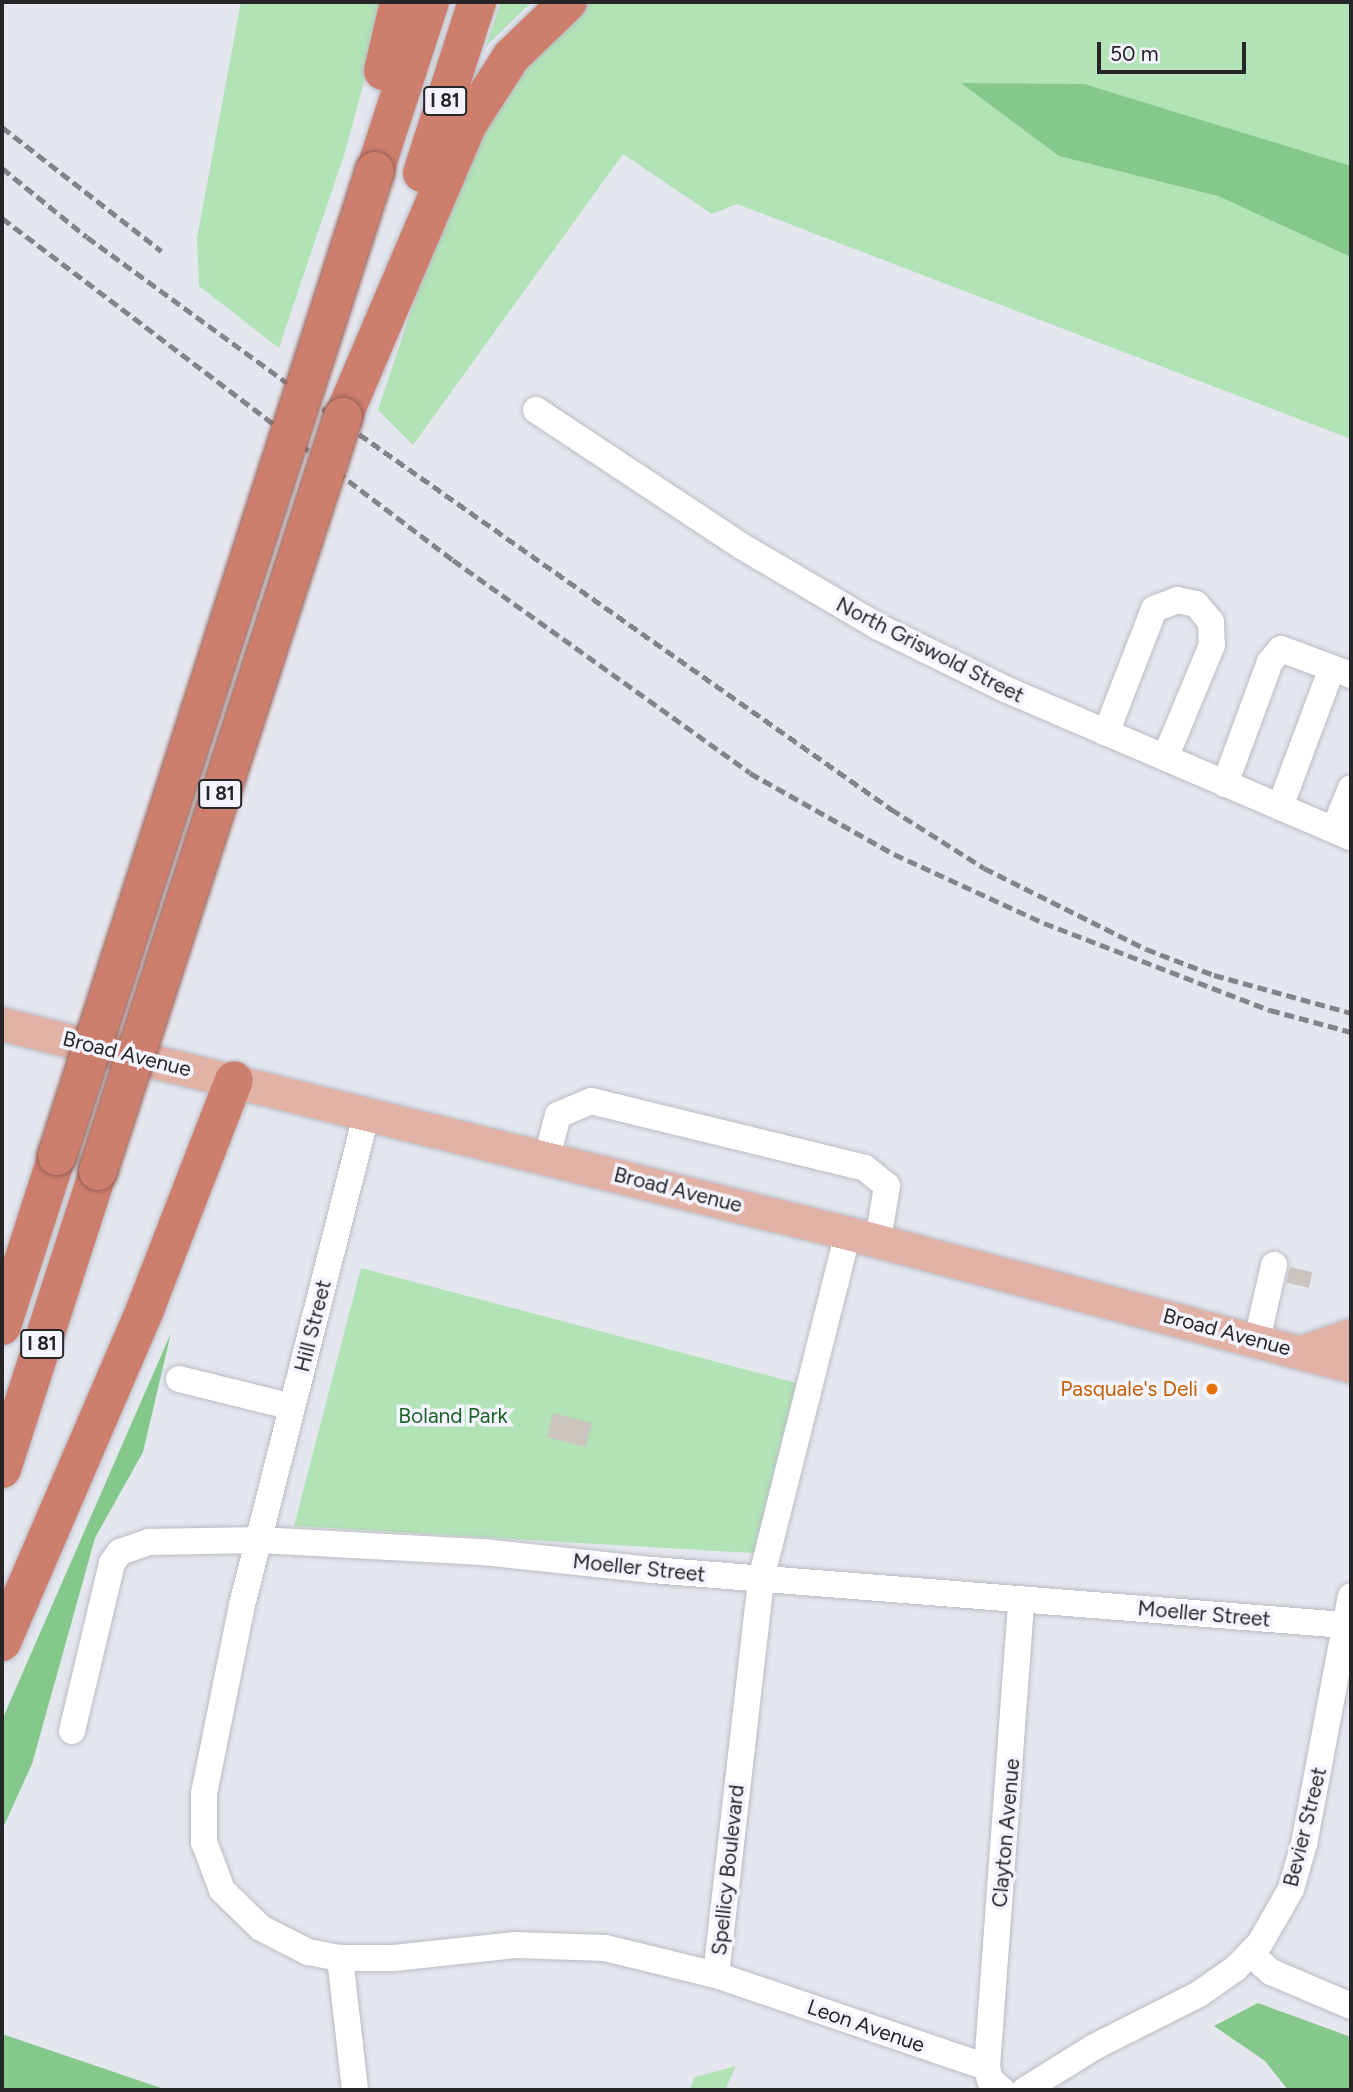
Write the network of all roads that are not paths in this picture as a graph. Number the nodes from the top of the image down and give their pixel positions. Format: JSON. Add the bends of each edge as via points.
{"nodes":[{"id":1,"x":399,"y":2,"type":"edge"},
{"id":2,"x":430,"y":2,"type":"edge"},
{"id":3,"x":477,"y":2,"type":"edge"},
{"id":4,"x":568,"y":2,"type":"edge"},
{"id":5,"x":366,"y":164,"type":"junction"},
{"id":6,"x":422,"y":208,"type":"junction"},
{"id":7,"x":536,"y":410,"type":"dead end"},
{"id":8,"x":1342,"y":672,"type":"edge"},
{"id":9,"x":1106,"y":733,"type":"junction"},
{"id":10,"x":1165,"y":758,"type":"junction"},
{"id":11,"x":1225,"y":784,"type":"junction"},
{"id":12,"x":1351,"y":788,"type":"edge"},
{"id":13,"x":1280,"y":807,"type":"junction"},
{"id":14,"x":1343,"y":834,"type":"edge"},
{"id":15,"x":2,"y":1024,"type":"edge"},
{"id":16,"x":234,"y":1080,"type":"junction"},
{"id":17,"x":367,"y":1112,"type":"junction"},
{"id":18,"x":547,"y":1157,"type":"junction"},
{"id":19,"x":863,"y":1236,"type":"junction"},
{"id":20,"x":1274,"y":1265,"type":"dead end"},
{"id":21,"x":2,"y":1326,"type":"edge"},
{"id":22,"x":1351,"y":1335,"type":"edge"},
{"id":23,"x":1256,"y":1340,"type":"junction"},
{"id":24,"x":1301,"y":1352,"type":"junction"},
{"id":25,"x":1351,"y":1366,"type":"edge"},
{"id":26,"x":179,"y":1379,"type":"dead end"},
{"id":27,"x":292,"y":1407,"type":"junction"},
{"id":28,"x":2,"y":1469,"type":"edge"},
{"id":29,"x":258,"y":1540,"type":"junction"},
{"id":30,"x":761,"y":1579,"type":"junction"},
{"id":31,"x":1351,"y":1596,"type":"edge"},
{"id":32,"x":1021,"y":1599,"type":"junction"},
{"id":33,"x":1344,"y":1625,"type":"junction"},
{"id":34,"x":2,"y":1642,"type":"edge"},
{"id":35,"x":72,"y":1731,"type":"dead end"},
{"id":36,"x":1251,"y":1954,"type":"junction"},
{"id":37,"x":340,"y":1958,"type":"junction"},
{"id":38,"x":716,"y":1975,"type":"junction"},
{"id":39,"x":1351,"y":2006,"type":"edge"},
{"id":40,"x":987,"y":2067,"type":"junction"},
{"id":41,"x":355,"y":2090,"type":"edge"},
{"id":42,"x":1002,"y":2090,"type":"edge"},
{"id":43,"x":1025,"y":2090,"type":"edge"}],
"edges":[{"from":1,"to":5,"type":"highway"},
{"from":2,"to":5,"type":"highway","number":"I 81"},
{"from":3,"to":6,"type":"highway","number":"I 81"},
{"from":4,"to":6,"type":"highway","via":[[524,41],[495,78]]},
{"from":5,"to":21,"type":"highway","number":"I 81","bridge":true,"via":[[300,403]]},
{"from":6,"to":28,"type":"highway","number":"I 81","bridge":true,"via":[[342,417]]},
{"from":7,"to":9,"type":"street","name":"North Griswold Street","via":[[810,589],[1005,690]]},
{"from":8,"to":11,"type":"street","via":[[1280,649],[1270,662]]},
{"from":8,"to":13,"type":"street"},
{"from":9,"to":10,"type":"street","name":"North Griswold Street"},
{"from":9,"to":10,"type":"street","via":[[1154,609],[1177,600],[1196,604],[1211,622],[1212,645]]},
{"from":10,"to":11,"type":"street","name":"North Griswold Street"},
{"from":11,"to":13,"type":"street","name":"North Griswold Street"},
{"from":12,"to":14,"type":"street"},
{"from":13,"to":14,"type":"street","name":"North Griswold Street"},
{"from":15,"to":16,"type":"main road","name":"Broad Avenue"},
{"from":16,"to":17,"type":"main road","name":"Broad Avenue"},
{"from":16,"to":34,"type":"highway","via":[[146,1307]]},
{"from":17,"to":18,"type":"main road","name":"Broad Avenue"},
{"from":17,"to":27,"type":"street","name":"Hill Street"},
{"from":18,"to":19,"type":"main road","name":"Broad Avenue"},
{"from":18,"to":19,"type":"street","name":"Spellicy Boulevard","via":[[558,1115],[591,1101],[865,1168],[887,1186]]},
{"from":19,"to":23,"type":"main road","name":"Broad Avenue"},
{"from":19,"to":30,"type":"street","name":"Spellicy Boulevard"},
{"from":20,"to":23,"type":"street"},
{"from":22,"to":24,"type":"main road"},
{"from":23,"to":24,"type":"main road","name":"Broad Avenue"},
{"from":24,"to":25,"type":"main road","name":"Broad Avenue"},
{"from":26,"to":27,"type":"street"},
{"from":27,"to":29,"type":"street","name":"Hill Street"},
{"from":29,"to":30,"type":"street","name":"Moeller Street","via":[[483,1552]]},
{"from":29,"to":35,"type":"street","name":"Moeller Street","via":[[149,1542],[120,1552],[113,1563]]},
{"from":29,"to":37,"type":"street","name":"Spellicy Boulevard","via":[[204,1794],[204,1842],[210,1867],[237,1909],[284,1942]]},
{"from":30,"to":32,"type":"street","name":"Moeller Street"},
{"from":30,"to":38,"type":"street","name":"Spellicy Boulevard"},
{"from":31,"to":33,"type":"street","name":"Bevier Street"},
{"from":32,"to":33,"type":"street","name":"Moeller Street"},
{"from":32,"to":40,"type":"street","name":"Clayton Avenue"},
{"from":33,"to":36,"type":"street","name":"Bevier Street","via":[[1292,1889]]},
{"from":36,"to":39,"type":"street","via":[[1271,1972]]},
{"from":36,"to":43,"type":"street","name":"Bevier Street","via":[[1199,1994],[1094,2047]]},
{"from":37,"to":38,"type":"street","name":"Spellicy Boulevard","via":[[563,1944],[605,1948]]},
{"from":37,"to":41,"type":"street"},
{"from":38,"to":40,"type":"street","name":"Leon Avenue"},
{"from":40,"to":42,"type":"street","via":[[990,2080]]}]}
